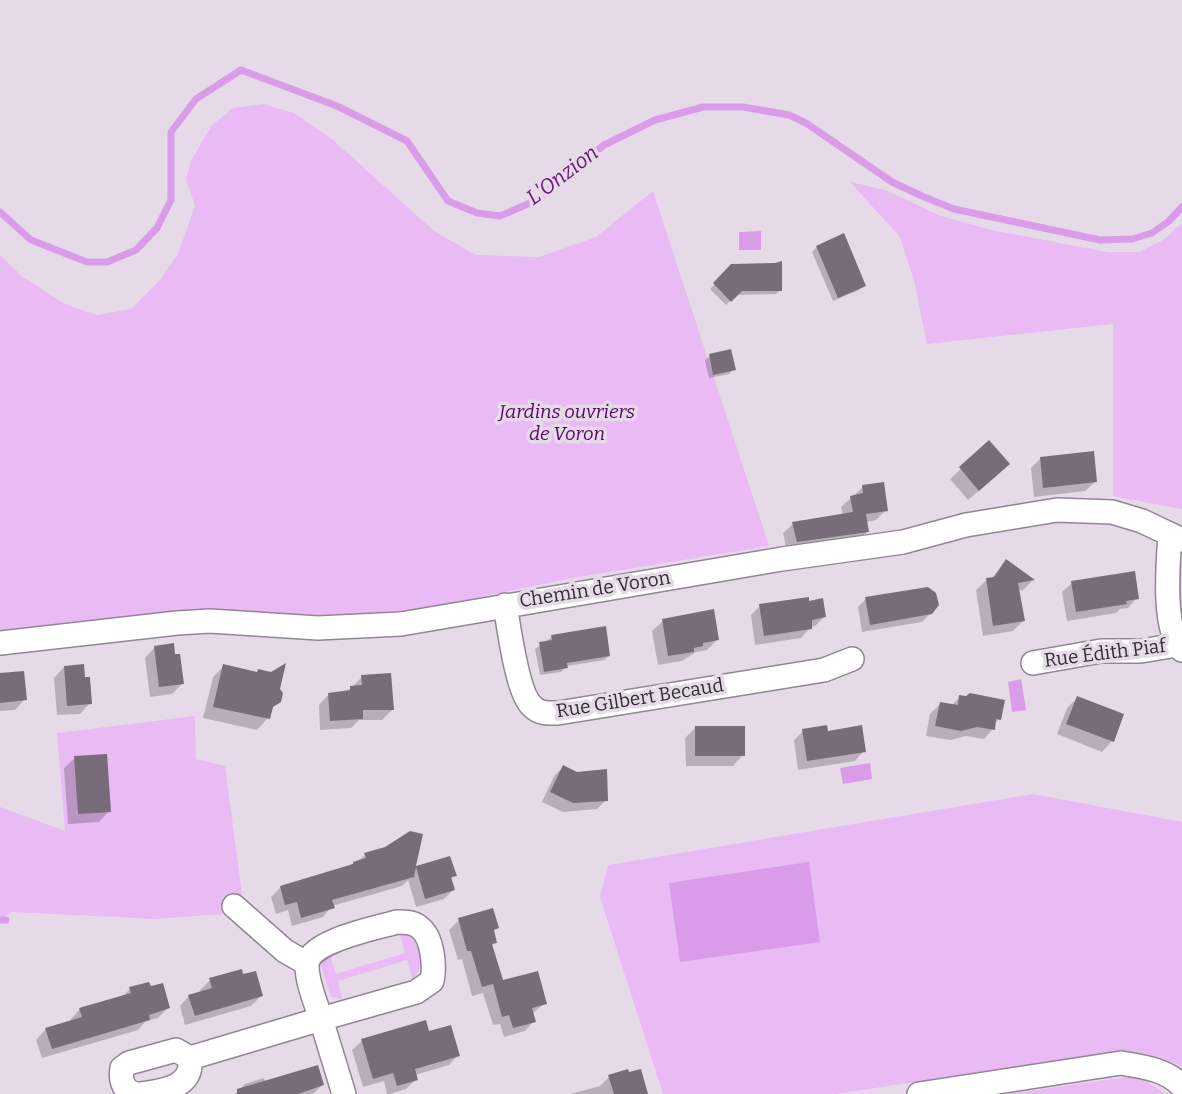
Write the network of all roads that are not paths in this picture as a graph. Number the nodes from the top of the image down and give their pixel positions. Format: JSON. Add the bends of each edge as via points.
{"nodes":[{"id":1,"x":1176,"y":538,"type":"edge"},
{"id":2,"x":505,"y":605,"type":"junction"},
{"id":3,"x":0,"y":643,"type":"edge"},
{"id":4,"x":1179,"y":647,"type":"edge"},
{"id":5,"x":852,"y":659,"type":"dead end"},
{"id":6,"x":1033,"y":663,"type":"dead end"},
{"id":7,"x":234,"y":906,"type":"dead end"},
{"id":8,"x":306,"y":963,"type":"junction"},
{"id":9,"x":321,"y":1019,"type":"junction"},
{"id":10,"x":190,"y":1058,"type":"junction"},
{"id":11,"x":1182,"y":1086,"type":"edge"},
{"id":12,"x":136,"y":1094,"type":"edge"},
{"id":13,"x":142,"y":1094,"type":"edge"},
{"id":14,"x":344,"y":1094,"type":"edge"},
{"id":15,"x":919,"y":1094,"type":"edge"}],
"edges":[{"from":1,"to":2,"type":"street","name":"Chemin de Voron","via":[[1112,512],[1057,510],[966,525],[903,542]]},
{"from":1,"to":4,"type":"street","name":"Rue Édith Piaf","via":[[1167,571],[1167,593]]},
{"from":2,"to":3,"type":"street","name":"Chemin de Voron","via":[[401,624],[318,628],[199,622]]},
{"from":2,"to":5,"type":"street","name":"Rue Gilbert Becaud","via":[[522,691],[530,706],[541,713],[810,672]]},
{"from":4,"to":6,"type":"street","name":"Rue Édith Piaf","via":[[1101,651]]},
{"from":7,"to":8,"type":"street","via":[[285,951]]},
{"from":8,"to":9,"type":"street"},
{"from":8,"to":9,"type":"street","via":[[310,954],[326,943],[397,922],[421,928],[433,961],[432,981],[425,987]]},
{"from":9,"to":10,"type":"street"},
{"from":9,"to":14,"type":"street"},
{"from":10,"to":12,"type":"street","via":[[176,1050],[129,1063],[122,1068],[122,1083]]},
{"from":10,"to":13,"type":"street","via":[[191,1069],[182,1083]]},
{"from":11,"to":15,"type":"street","via":[[1172,1076],[1151,1068],[1121,1063]]}]}
